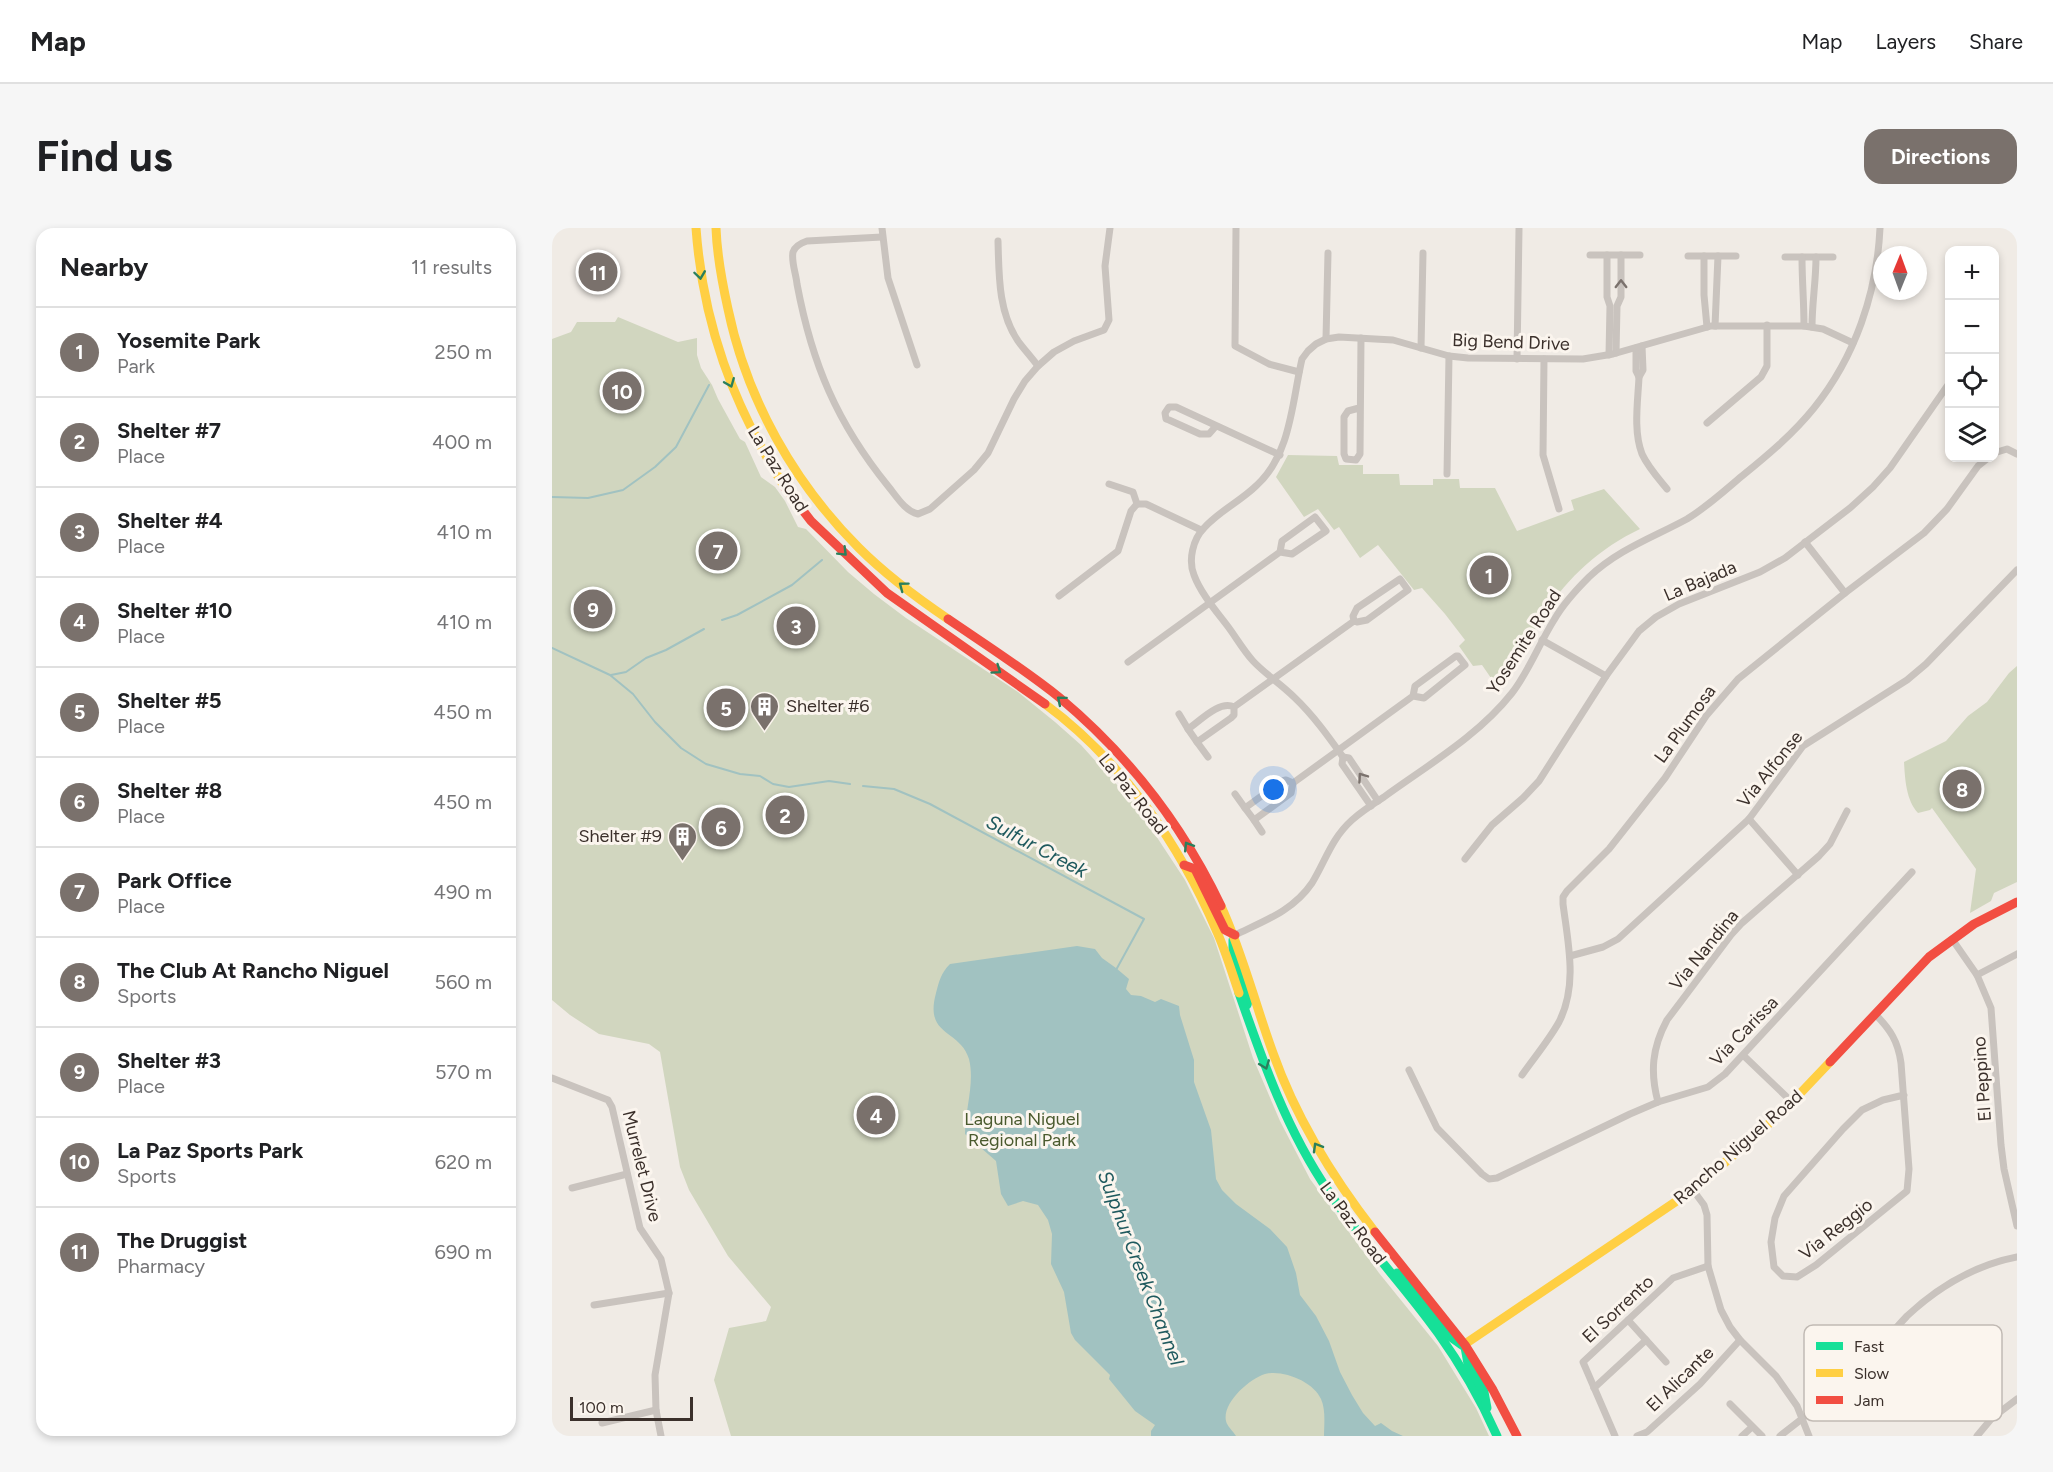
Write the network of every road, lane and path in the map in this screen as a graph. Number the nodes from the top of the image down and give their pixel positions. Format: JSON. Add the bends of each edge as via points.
{"nodes":[{"id":1,"x":696,"y":228,"type":"edge"},
{"id":2,"x":716,"y":228,"type":"edge"},
{"id":3,"x":882,"y":228,"type":"edge"},
{"id":4,"x":1110,"y":228,"type":"edge"},
{"id":5,"x":1236,"y":228,"type":"edge"},
{"id":6,"x":1880,"y":228,"type":"edge"},
{"id":7,"x":1519,"y":229,"type":"edge"},
{"id":8,"x":882,"y":237,"type":"junction"},
{"id":9,"x":998,"y":241,"type":"dead end"},
{"id":10,"x":1328,"y":253,"type":"dead end"},
{"id":11,"x":1423,"y":253,"type":"dead end"},
{"id":12,"x":1590,"y":255,"type":"dead end"},
{"id":13,"x":1607,"y":255,"type":"junction"},
{"id":14,"x":1621,"y":255,"type":"junction"},
{"id":15,"x":1640,"y":255,"type":"dead end"},
{"id":16,"x":1688,"y":255,"type":"dead end"},
{"id":17,"x":1704,"y":256,"type":"junction"},
{"id":18,"x":1718,"y":256,"type":"junction"},
{"id":19,"x":1736,"y":256,"type":"dead end"},
{"id":20,"x":1785,"y":257,"type":"dead end"},
{"id":21,"x":1802,"y":257,"type":"junction"},
{"id":22,"x":1816,"y":257,"type":"junction"},
{"id":23,"x":1833,"y":257,"type":"dead end"},
{"id":24,"x":1808,"y":295,"type":"junction"},
{"id":25,"x":1706,"y":300,"type":"junction"},
{"id":26,"x":1715,"y":300,"type":"junction"},
{"id":27,"x":1614,"y":306,"type":"junction"},
{"id":28,"x":1767,"y":325,"type":"junction"},
{"id":29,"x":1715,"y":326,"type":"junction"},
{"id":30,"x":1707,"y":327,"type":"junction"},
{"id":31,"x":1808,"y":327,"type":"junction"},
{"id":32,"x":1361,"y":338,"type":"junction"},
{"id":33,"x":1326,"y":339,"type":"junction"},
{"id":34,"x":1853,"y":343,"type":"junction"},
{"id":35,"x":1639,"y":347,"type":"junction"},
{"id":36,"x":1421,"y":348,"type":"junction"},
{"id":37,"x":1612,"y":354,"type":"junction"},
{"id":38,"x":1449,"y":356,"type":"junction"},
{"id":39,"x":1517,"y":359,"type":"junction"},
{"id":40,"x":1544,"y":359,"type":"junction"},
{"id":41,"x":917,"y":365,"type":"dead end"},
{"id":42,"x":1038,"y":366,"type":"junction"},
{"id":43,"x":1299,"y":372,"type":"junction"},
{"id":44,"x":1945,"y":389,"type":"edge"},
{"id":45,"x":1359,"y":408,"type":"junction"},
{"id":46,"x":1707,"y":423,"type":"dead end"},
{"id":47,"x":1216,"y":426,"type":"junction"},
{"id":48,"x":1999,"y":452,"type":"edge"},
{"id":49,"x":2017,"y":454,"type":"edge"},
{"id":50,"x":1280,"y":455,"type":"junction"},
{"id":51,"x":1983,"y":462,"type":"edge"},
{"id":52,"x":1446,"y":474,"type":"dead end"},
{"id":53,"x":1108,"y":483,"type":"dead end"},
{"id":54,"x":1667,"y":489,"type":"dead end"},
{"id":55,"x":1137,"y":504,"type":"junction"},
{"id":56,"x":1559,"y":510,"type":"dead end"},
{"id":57,"x":1201,"y":530,"type":"junction"},
{"id":58,"x":1805,"y":542,"type":"junction"},
{"id":59,"x":1280,"y":552,"type":"junction"},
{"id":60,"x":2017,"y":570,"type":"edge"},
{"id":61,"x":1845,"y":593,"type":"junction"},
{"id":62,"x":1059,"y":596,"type":"dead end"},
{"id":63,"x":1210,"y":603,"type":"junction"},
{"id":64,"x":1354,"y":621,"type":"junction"},
{"id":65,"x":1542,"y":640,"type":"junction"},
{"id":66,"x":1128,"y":662,"type":"dead end"},
{"id":67,"x":1606,"y":676,"type":"junction"},
{"id":68,"x":1273,"y":678,"type":"junction"},
{"id":69,"x":1413,"y":696,"type":"junction"},
{"id":70,"x":1234,"y":707,"type":"junction"},
{"id":71,"x":1179,"y":714,"type":"dead end"},
{"id":72,"x":1188,"y":729,"type":"junction"},
{"id":73,"x":1197,"y":742,"type":"junction"},
{"id":74,"x":1340,"y":754,"type":"junction"},
{"id":75,"x":1208,"y":757,"type":"dead end"},
{"id":76,"x":1293,"y":783,"type":"junction"},
{"id":77,"x":1235,"y":794,"type":"dead end"},
{"id":78,"x":1374,"y":803,"type":"junction"},
{"id":79,"x":1245,"y":808,"type":"junction"},
{"id":80,"x":1847,"y":812,"type":"dead end"},
{"id":81,"x":1749,"y":819,"type":"junction"},
{"id":82,"x":1254,"y":820,"type":"junction"},
{"id":83,"x":1262,"y":832,"type":"dead end"},
{"id":84,"x":1465,"y":859,"type":"dead end"},
{"id":85,"x":1184,"y":865,"type":"junction"},
{"id":86,"x":1912,"y":872,"type":"dead end"},
{"id":87,"x":1798,"y":875,"type":"junction"},
{"id":88,"x":2017,"y":902,"type":"edge"},
{"id":89,"x":1235,"y":935,"type":"junction"},
{"id":90,"x":1952,"y":939,"type":"junction"},
{"id":91,"x":2017,"y":954,"type":"edge"},
{"id":92,"x":1570,"y":956,"type":"junction"},
{"id":93,"x":1977,"y":975,"type":"junction"},
{"id":94,"x":1245,"y":1010,"type":"junction"},
{"id":95,"x":1875,"y":1014,"type":"junction"},
{"id":96,"x":1744,"y":1056,"type":"junction"},
{"id":97,"x":1409,"y":1070,"type":"dead end"},
{"id":98,"x":1522,"y":1075,"type":"dead end"},
{"id":99,"x":552,"y":1078,"type":"edge"},
{"id":100,"x":1904,"y":1095,"type":"junction"},
{"id":101,"x":1658,"y":1102,"type":"junction"},
{"id":102,"x":1792,"y":1102,"type":"junction"},
{"id":103,"x":627,"y":1174,"type":"junction"},
{"id":104,"x":572,"y":1188,"type":"dead end"},
{"id":105,"x":1693,"y":1190,"type":"junction"},
{"id":106,"x":2017,"y":1226,"type":"edge"},
{"id":107,"x":2017,"y":1257,"type":"edge"},
{"id":108,"x":1708,"y":1266,"type":"junction"},
{"id":109,"x":1390,"y":1272,"type":"junction"},
{"id":110,"x":669,"y":1293,"type":"junction"},
{"id":111,"x":594,"y":1305,"type":"dead end"},
{"id":112,"x":1628,"y":1320,"type":"junction"},
{"id":113,"x":1900,"y":1325,"type":"edge"},
{"id":114,"x":1646,"y":1340,"type":"junction"},
{"id":115,"x":1740,"y":1340,"type":"junction"},
{"id":116,"x":1465,"y":1344,"type":"junction"},
{"id":117,"x":1666,"y":1362,"type":"dead end"},
{"id":118,"x":1594,"y":1388,"type":"junction"},
{"id":119,"x":2017,"y":1399,"type":"edge"},
{"id":120,"x":1730,"y":1404,"type":"dead end"},
{"id":121,"x":656,"y":1410,"type":"junction"},
{"id":122,"x":1486,"y":1410,"type":"junction"},
{"id":123,"x":2002,"y":1410,"type":"edge"},
{"id":124,"x":1803,"y":1418,"type":"junction"},
{"id":125,"x":1990,"y":1421,"type":"edge"},
{"id":126,"x":602,"y":1422,"type":"dead end"},
{"id":127,"x":1752,"y":1426,"type":"junction"},
{"id":128,"x":661,"y":1436,"type":"edge"},
{"id":129,"x":1497,"y":1436,"type":"edge"},
{"id":130,"x":1517,"y":1436,"type":"edge"},
{"id":131,"x":1615,"y":1436,"type":"edge"},
{"id":132,"x":1638,"y":1436,"type":"edge"},
{"id":133,"x":1742,"y":1436,"type":"edge"},
{"id":134,"x":1762,"y":1436,"type":"edge"},
{"id":135,"x":1780,"y":1436,"type":"edge"},
{"id":136,"x":1809,"y":1436,"type":"edge"},
{"id":137,"x":1977,"y":1436,"type":"edge"}],
"edges":[{"from":1,"to":85,"type":"main road","name":"La Paz Road","one_way":true,"via":[[707,314],[724,371],[767,458],[801,510],[887,593],[1052,709],[1094,746],[1134,790]]},
{"from":89,"to":2,"type":"main road","name":"La Paz Road","one_way":true,"via":[[1175,825],[1116,751],[1043,685],[892,578],[845,533],[789,464],[741,361],[728,315]]},
{"from":3,"to":8,"type":"street"},
{"from":4,"to":42,"type":"street","via":[[1105,266],[1108,326],[1054,352]]},
{"from":5,"to":43,"type":"street","via":[[1235,346],[1269,364]]},
{"from":6,"to":34,"type":"street","name":"Yosemite Road","via":[[1874,282]]},
{"from":7,"to":39,"type":"street"},
{"from":8,"to":41,"type":"street","via":[[888,278]]},
{"from":8,"to":42,"type":"street","via":[[807,241],[796,247],[793,261],[814,358],[836,408],[867,460],[907,509],[918,514],[930,509],[974,470],[988,453],[1025,381]]},
{"from":9,"to":42,"type":"street","via":[[999,284],[1006,317]]},
{"from":10,"to":33,"type":"street"},
{"from":11,"to":36,"type":"street"},
{"from":12,"to":13,"type":"street"},
{"from":13,"to":14,"type":"street"},
{"from":13,"to":27,"type":"street","via":[[1607,297]]},
{"from":14,"to":15,"type":"street"},
{"from":27,"to":14,"type":"street","one_way":true,"via":[[1621,297]]},
{"from":16,"to":17,"type":"street"},
{"from":17,"to":18,"type":"street"},
{"from":17,"to":25,"type":"street"},
{"from":18,"to":19,"type":"street"},
{"from":18,"to":26,"type":"street"},
{"from":20,"to":21,"type":"street"},
{"from":21,"to":22,"type":"street"},
{"from":21,"to":24,"type":"street","via":[[1802,288]]},
{"from":22,"to":23,"type":"street"},
{"from":22,"to":24,"type":"street","via":[[1815,288]]},
{"from":24,"to":31,"type":"street"},
{"from":25,"to":26,"type":"street"},
{"from":25,"to":30,"type":"street"},
{"from":26,"to":29,"type":"street"},
{"from":27,"to":37,"type":"street"},
{"from":28,"to":29,"type":"street","name":"Big Bend Drive"},
{"from":28,"to":31,"type":"street","name":"Big Bend Drive"},
{"from":28,"to":46,"type":"street","via":[[1767,366],[1761,377]]},
{"from":29,"to":30,"type":"street","name":"Big Bend Drive"},
{"from":30,"to":35,"type":"street","name":"Big Bend Drive"},
{"from":31,"to":34,"type":"street","name":"Big Bend Drive","via":[[1823,329]]},
{"from":32,"to":33,"type":"street","name":"Big Bend Drive"},
{"from":32,"to":36,"type":"street","name":"Big Bend Drive","via":[[1393,340]]},
{"from":32,"to":45,"type":"street"},
{"from":33,"to":43,"type":"street","via":[[1308,351]]},
{"from":34,"to":65,"type":"street","name":"Yosemite Road","via":[[1832,383],[1794,431],[1709,504],[1635,543],[1590,576]]},
{"from":35,"to":37,"type":"street","name":"Big Bend Drive"},
{"from":35,"to":54,"type":"street","via":[[1641,452]]},
{"from":36,"to":38,"type":"street","name":"Big Bend Drive"},
{"from":37,"to":40,"type":"street","name":"Big Bend Drive"},
{"from":38,"to":39,"type":"street","name":"Big Bend Drive"},
{"from":38,"to":52,"type":"street"},
{"from":39,"to":40,"type":"street","name":"Big Bend Drive"},
{"from":40,"to":56,"type":"street","via":[[1543,455]]},
{"from":43,"to":50,"type":"street"},
{"from":44,"to":58,"type":"street","name":"La Bajada","via":[[1873,487]]},
{"from":45,"to":45,"type":"street","via":[[1360,454],[1356,460],[1346,459],[1344,417],[1348,411]]},
{"from":47,"to":47,"type":"street","via":[[1209,434],[1200,434],[1166,419],[1165,413],[1169,407],[1176,407]]},
{"from":47,"to":50,"type":"street"},
{"from":48,"to":49,"type":"street","via":[[2007,449]]},
{"from":50,"to":57,"type":"street","via":[[1257,486]]},
{"from":51,"to":61,"type":"street","name":"La Plumosa","via":[[1924,533]]},
{"from":53,"to":55,"type":"street","via":[[1133,492]]},
{"from":55,"to":57,"type":"street","via":[[1146,504]]},
{"from":55,"to":62,"type":"street","via":[[1118,551]]},
{"from":57,"to":63,"type":"street","via":[[1192,564]]},
{"from":58,"to":61,"type":"street"},
{"from":58,"to":67,"type":"street","name":"La Bajada","via":[[1760,572],[1678,604],[1656,617],[1639,631]]},
{"from":59,"to":59,"type":"street","via":[[1282,541],[1315,517],[1326,531],[1292,554]]},
{"from":59,"to":63,"type":"street"},
{"from":60,"to":81,"type":"street","name":"Via Alfonse","via":[[1907,680],[1803,746]]},
{"from":61,"to":92,"type":"street","name":"La Plumosa","via":[[1738,679],[1706,716],[1665,778],[1609,849],[1567,891],[1563,904]]},
{"from":63,"to":66,"type":"street"},
{"from":63,"to":68,"type":"street","via":[[1254,662]]},
{"from":64,"to":64,"type":"street","via":[[1358,608],[1400,579],[1408,590],[1366,620]]},
{"from":64,"to":68,"type":"street"},
{"from":65,"to":67,"type":"street"},
{"from":65,"to":78,"type":"street","name":"Yosemite Road","via":[[1513,692],[1493,714]]},
{"from":67,"to":84,"type":"street","name":"La Bajada","via":[[1539,781],[1492,825]]},
{"from":68,"to":70,"type":"street"},
{"from":68,"to":74,"type":"street","via":[[1294,697]]},
{"from":69,"to":69,"type":"street","via":[[1415,686],[1456,656],[1465,665],[1424,698]]},
{"from":69,"to":74,"type":"street"},
{"from":70,"to":72,"type":"street","via":[[1221,706]]},
{"from":70,"to":73,"type":"street","via":[[1231,718]]},
{"from":71,"to":72,"type":"street"},
{"from":72,"to":73,"type":"street"},
{"from":73,"to":75,"type":"street"},
{"from":74,"to":76,"type":"street"},
{"from":74,"to":78,"type":"street","via":[[1342,764]]},
{"from":76,"to":79,"type":"street","via":[[1282,781]]},
{"from":76,"to":82,"type":"street","via":[[1291,793]]},
{"from":77,"to":79,"type":"street"},
{"from":78,"to":89,"type":"street","name":"Yosemite Road","via":[[1338,835],[1312,882],[1295,902]]},
{"from":79,"to":82,"type":"street"},
{"from":80,"to":87,"type":"street","name":"Via Nandina","via":[[1830,844]]},
{"from":81,"to":87,"type":"street"},
{"from":81,"to":92,"type":"street","name":"Via Alfonse","via":[[1618,939]]},
{"from":82,"to":83,"type":"street"},
{"from":85,"to":89,"type":"main road","via":[[1195,869],[1225,930]]},
{"from":85,"to":94,"type":"main road","name":"La Paz Road","via":[[1217,931]]},
{"from":86,"to":96,"type":"street","name":"Via Carissa"},
{"from":87,"to":101,"type":"street","name":"Via Nandina","via":[[1736,929],[1667,1020],[1659,1035],[1652,1069]]},
{"from":88,"to":90,"type":"main road","name":"Rancho Niguel Road"},
{"from":89,"to":94,"type":"main road","via":[[1232,946],[1248,1001]]},
{"from":116,"to":89,"type":"main road","name":"La Paz Road","one_way":true,"via":[[1362,1215],[1313,1141],[1273,1053]]},
{"from":90,"to":93,"type":"street","name":"El Peppino"},
{"from":90,"to":95,"type":"main road","name":"Rancho Niguel Road","via":[[1929,957]]},
{"from":91,"to":93,"type":"street"},
{"from":92,"to":98,"type":"street","name":"La Plumosa","via":[[1565,1006]]},
{"from":93,"to":106,"type":"street","name":"El Peppino","via":[[1991,1008],[2001,1145]]},
{"from":94,"to":109,"type":"main road","name":"La Paz Road","one_way":true,"via":[[1274,1091],[1299,1143],[1343,1214]]},
{"from":95,"to":100,"type":"street","name":"Via Reggio","via":[[1889,1029],[1900,1054]]},
{"from":95,"to":102,"type":"main road","name":"Rancho Niguel Road"},
{"from":96,"to":101,"type":"street","name":"Via Carissa","via":[[1708,1087]]},
{"from":96,"to":102,"type":"street"},
{"from":97,"to":101,"type":"street","name":"Via Carissa","via":[[1437,1128],[1490,1179]]},
{"from":99,"to":103,"type":"street","name":"Murrelet Drive","via":[[608,1100]]},
{"from":100,"to":100,"type":"street","name":"Via Reggio","via":[[1907,1191],[1816,1265],[1797,1276],[1783,1276],[1774,1267],[1771,1242],[1775,1218],[1785,1196],[1862,1110]]},
{"from":102,"to":105,"type":"main road","name":"Rancho Niguel Road"},
{"from":103,"to":104,"type":"street"},
{"from":103,"to":110,"type":"street","name":"Murrelet Drive","via":[[639,1228],[661,1259]]},
{"from":105,"to":108,"type":"street","via":[[1707,1215]]},
{"from":105,"to":116,"type":"main road","name":"Rancho Niguel Road"},
{"from":107,"to":113,"type":"street","via":[[1976,1269],[1929,1298]]},
{"from":108,"to":112,"type":"street","name":"El Sorrento","via":[[1673,1278]]},
{"from":108,"to":115,"type":"street","via":[[1722,1310]]},
{"from":109,"to":116,"type":"main road","via":[[1404,1280],[1448,1335],[1458,1344]]},
{"from":109,"to":122,"type":"main road","name":"La Paz Road","via":[[1453,1355]]},
{"from":110,"to":111,"type":"street"},
{"from":110,"to":121,"type":"street","name":"Murrelet Drive","via":[[655,1375]]},
{"from":112,"to":114,"type":"street"},
{"from":112,"to":118,"type":"street","name":"El Sorrento","via":[[1583,1362]]},
{"from":114,"to":117,"type":"street"},
{"from":114,"to":118,"type":"street"},
{"from":115,"to":124,"type":"street","via":[[1776,1376]]},
{"from":115,"to":132,"type":"street","name":"El Alicante","via":[[1700,1384]]},
{"from":116,"to":122,"type":"main road","via":[[1467,1365],[1488,1403]]},
{"from":116,"to":130,"type":"main road","name":"La Paz Road"},
{"from":118,"to":131,"type":"street"},
{"from":119,"to":123,"type":"street"},
{"from":120,"to":127,"type":"street"},
{"from":121,"to":126,"type":"street"},
{"from":121,"to":128,"type":"street","name":"Murrelet Drive"},
{"from":122,"to":129,"type":"main road","name":"La Paz Road"},
{"from":124,"to":135,"type":"street"},
{"from":124,"to":136,"type":"street"},
{"from":125,"to":137,"type":"street"},
{"from":127,"to":133,"type":"street"},
{"from":127,"to":134,"type":"street"}]}
